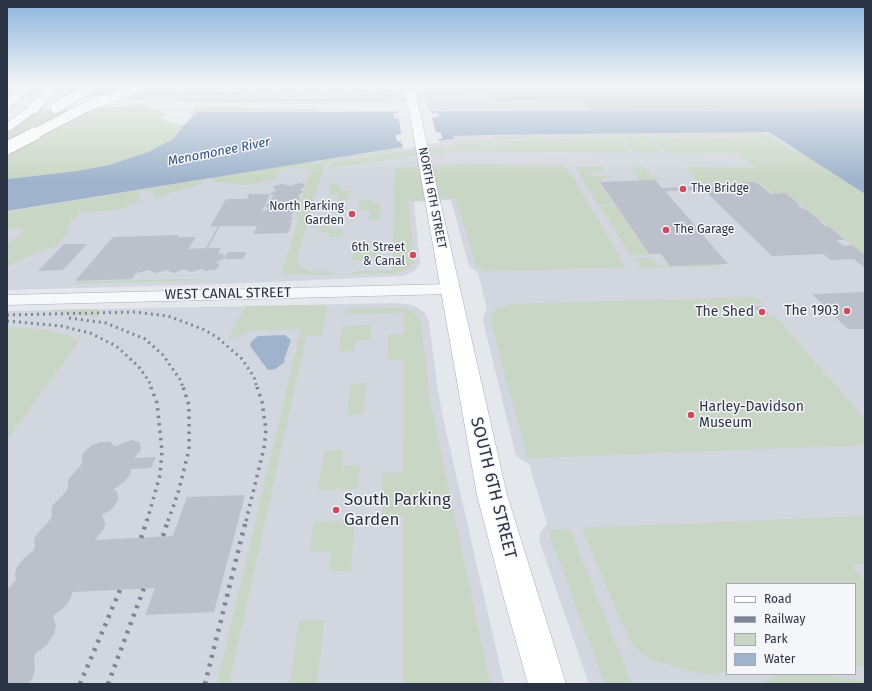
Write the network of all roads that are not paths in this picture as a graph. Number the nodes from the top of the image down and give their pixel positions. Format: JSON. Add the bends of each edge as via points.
{"nodes":[{"id":1,"x":22,"y":116,"type":"edge"},
{"id":2,"x":67,"y":116,"type":"edge"},
{"id":3,"x":415,"y":116,"type":"edge"},
{"id":4,"x":31,"y":123,"type":"dead end"},
{"id":5,"x":7,"y":128,"type":"edge"},
{"id":6,"x":7,"y":138,"type":"edge"},
{"id":7,"x":7,"y":148,"type":"edge"},
{"id":8,"x":450,"y":288,"type":"junction"},
{"id":9,"x":7,"y":300,"type":"edge"},
{"id":10,"x":547,"y":684,"type":"edge"}],
"edges":[{"from":1,"to":5,"type":"main road","bridge":true},
{"from":2,"to":7,"type":"main road","bridge":true},
{"from":3,"to":8,"type":"main road","name":"NORTH 6TH STREET","bridge":true},
{"from":4,"to":6,"type":"main road"},
{"from":8,"to":9,"type":"street","name":"WEST CANAL STREET"},
{"from":8,"to":10,"type":"main road","name":"SOUTH 6TH STREET","via":[[492,495]]}]}
